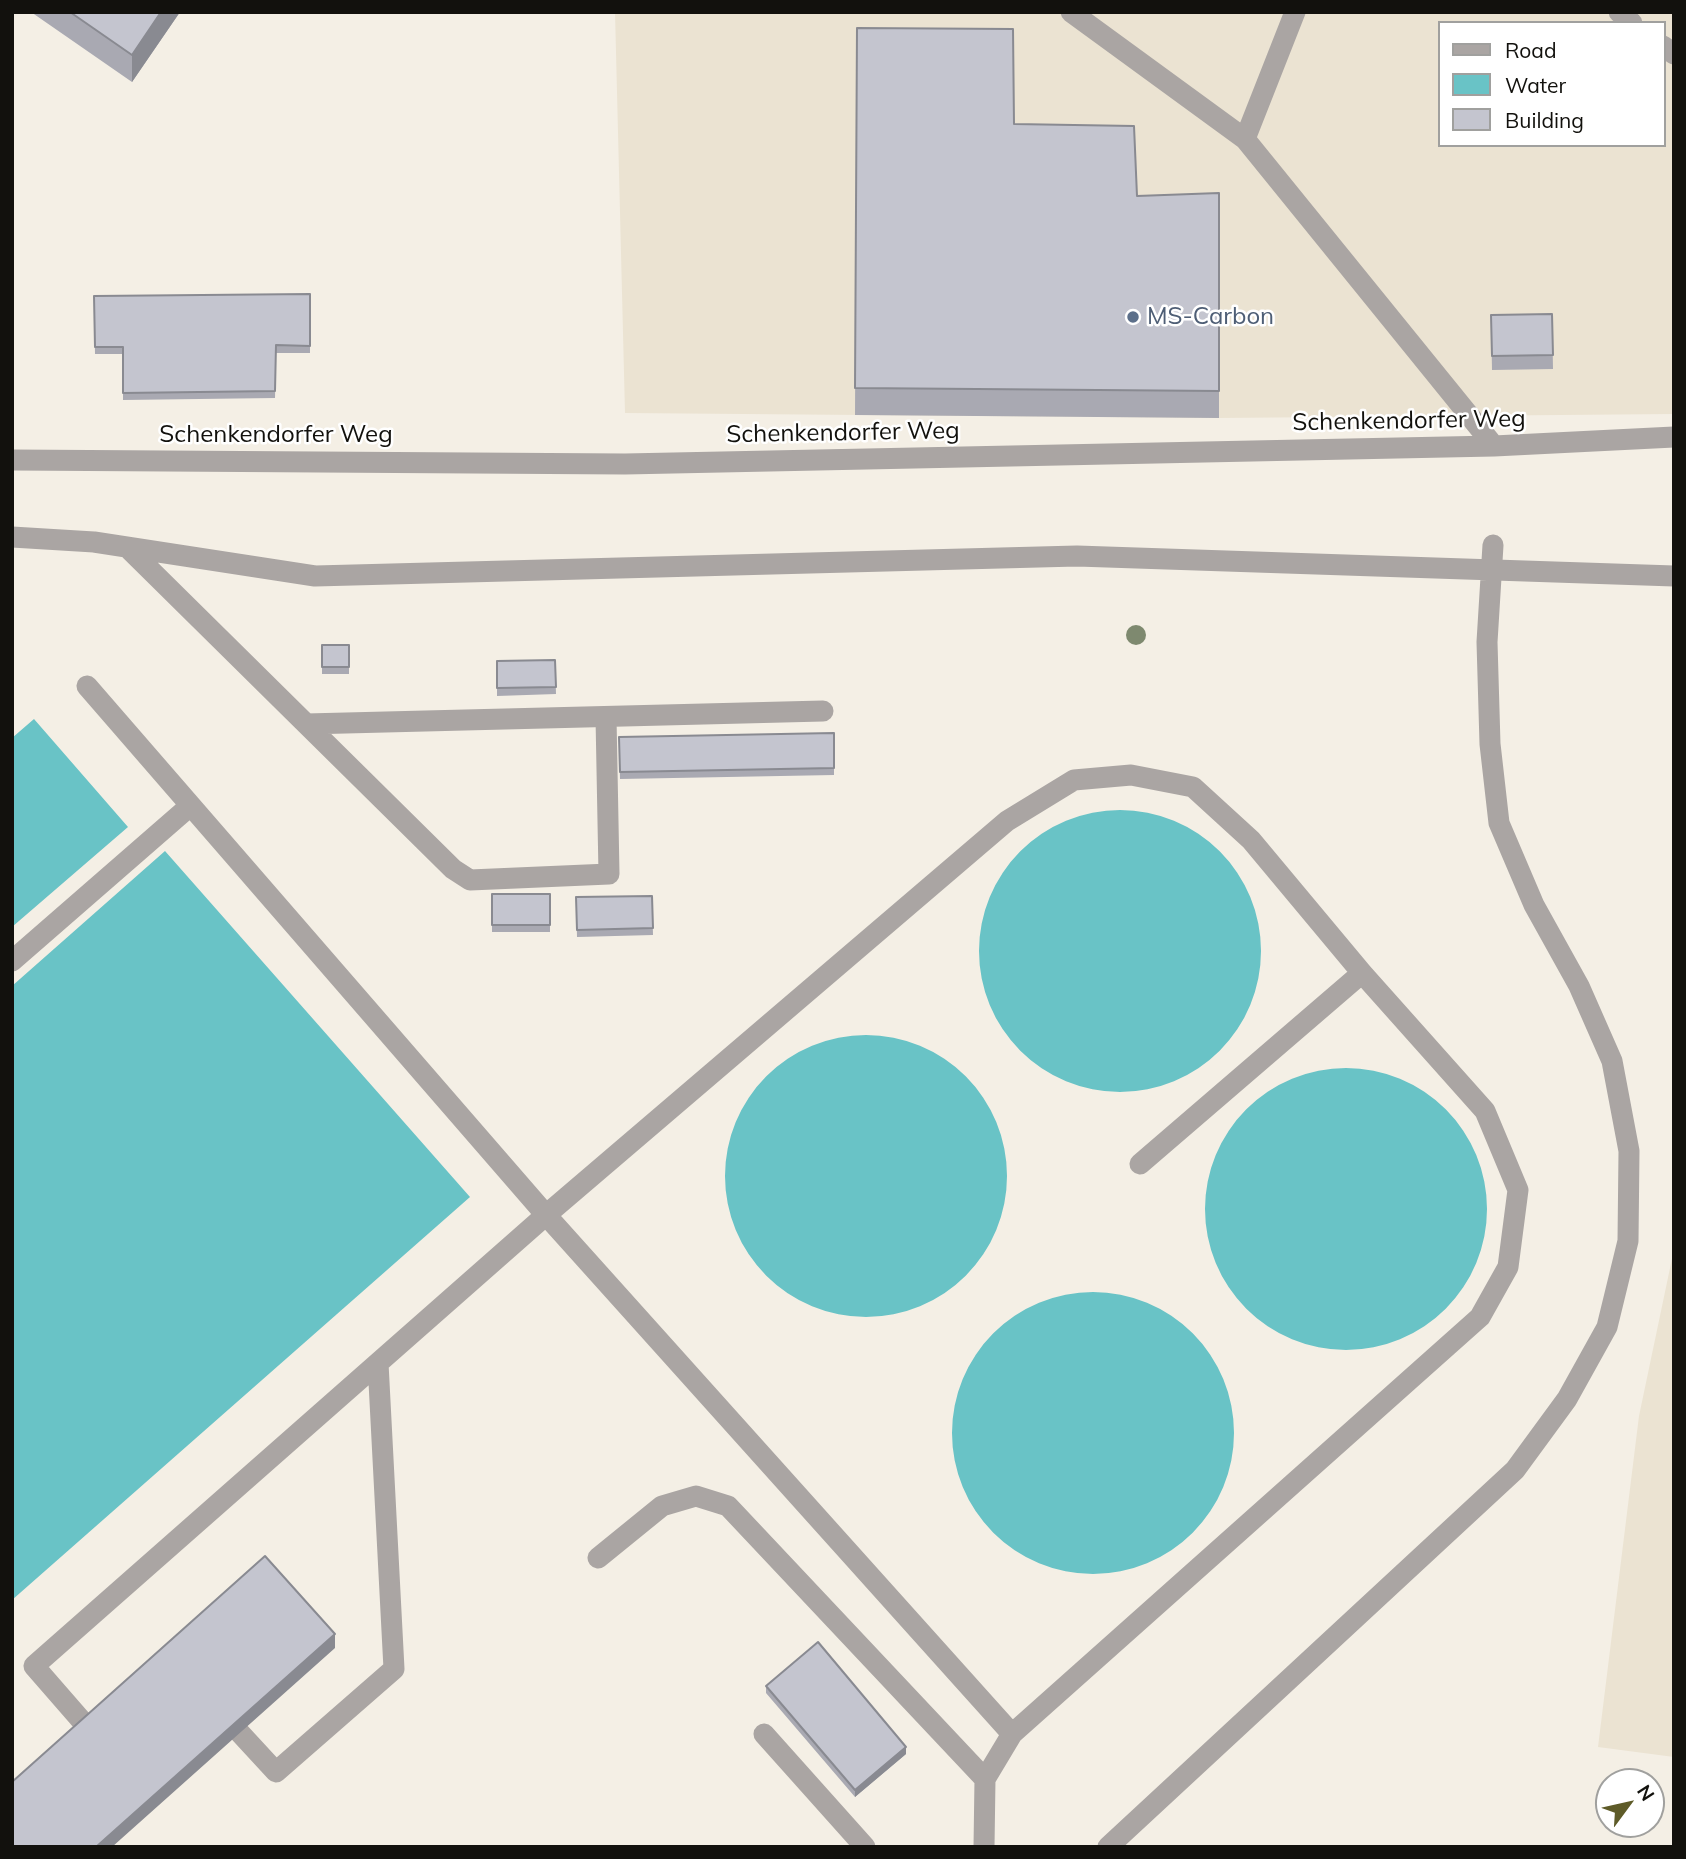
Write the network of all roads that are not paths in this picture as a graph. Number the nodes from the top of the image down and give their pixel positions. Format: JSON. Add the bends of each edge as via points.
{"nodes":[{"id":1,"x":1071,"y":12,"type":"edge"},
{"id":2,"x":1295,"y":12,"type":"edge"},
{"id":3,"x":1245,"y":139,"type":"junction"},
{"id":4,"x":1674,"y":437,"type":"edge"},
{"id":5,"x":1494,"y":446,"type":"junction"},
{"id":6,"x":12,"y":460,"type":"edge"},
{"id":7,"x":12,"y":537,"type":"edge"},
{"id":8,"x":1493,"y":545,"type":"dead end"},
{"id":9,"x":128,"y":548,"type":"junction"},
{"id":10,"x":1492,"y":570,"type":"junction"},
{"id":11,"x":1674,"y":576,"type":"edge"},
{"id":12,"x":87,"y":686,"type":"dead end"},
{"id":13,"x":823,"y":711,"type":"dead end"},
{"id":14,"x":606,"y":717,"type":"junction"},
{"id":15,"x":306,"y":724,"type":"junction"},
{"id":16,"x":190,"y":806,"type":"junction"},
{"id":17,"x":12,"y":961,"type":"edge"},
{"id":18,"x":1362,"y":973,"type":"junction"},
{"id":19,"x":1140,"y":1164,"type":"dead end"},
{"id":20,"x":546,"y":1215,"type":"junction"},
{"id":21,"x":378,"y":1363,"type":"junction"},
{"id":22,"x":598,"y":1558,"type":"dead end"},
{"id":23,"x":88,"y":1728,"type":"edge"},
{"id":24,"x":240,"y":1733,"type":"edge"},
{"id":25,"x":764,"y":1734,"type":"dead end"},
{"id":26,"x":1012,"y":1734,"type":"junction"},
{"id":27,"x":985,"y":1779,"type":"junction"},
{"id":28,"x":865,"y":1847,"type":"edge"},
{"id":29,"x":984,"y":1847,"type":"edge"},
{"id":30,"x":1108,"y":1847,"type":"edge"}],
"edges":[{"from":1,"to":3,"type":"street"},
{"from":2,"to":3,"type":"street"},
{"from":3,"to":5,"type":"street"},
{"from":4,"to":5,"type":"street","name":"Schenkendorfer Weg"},
{"from":5,"to":6,"type":"street","name":"Schenkendorfer Weg","via":[[625,464]]},
{"from":7,"to":9,"type":"street"},
{"from":8,"to":10,"type":"street"},
{"from":9,"to":10,"type":"street","via":[[315,576],[1077,556]]},
{"from":9,"to":15,"type":"street"},
{"from":10,"to":11,"type":"street"},
{"from":10,"to":30,"type":"street","via":[[1487,642],[1489,744],[1499,823],[1534,905],[1579,986],[1612,1061],[1629,1150],[1628,1241],[1607,1327],[1567,1399],[1515,1471]]},
{"from":12,"to":16,"type":"street"},
{"from":13,"to":14,"type":"street"},
{"from":14,"to":15,"type":"street"},
{"from":14,"to":15,"type":"street","via":[[609,874],[470,880],[453,869]]},
{"from":16,"to":17,"type":"street"},
{"from":16,"to":20,"type":"street"},
{"from":18,"to":19,"type":"street"},
{"from":18,"to":20,"type":"street","via":[[1251,840],[1193,786],[1131,775],[1074,780],[1007,821]]},
{"from":18,"to":26,"type":"street","via":[[1485,1111],[1518,1191],[1508,1267],[1480,1317]]},
{"from":20,"to":21,"type":"street"},
{"from":20,"to":26,"type":"street"},
{"from":21,"to":23,"type":"street","via":[[34,1666]]},
{"from":21,"to":24,"type":"street","via":[[394,1669],[276,1772]]},
{"from":22,"to":27,"type":"street","via":[[662,1506],[695,1496],[728,1506]]},
{"from":25,"to":28,"type":"street"},
{"from":26,"to":27,"type":"street"},
{"from":27,"to":29,"type":"street"}]}
